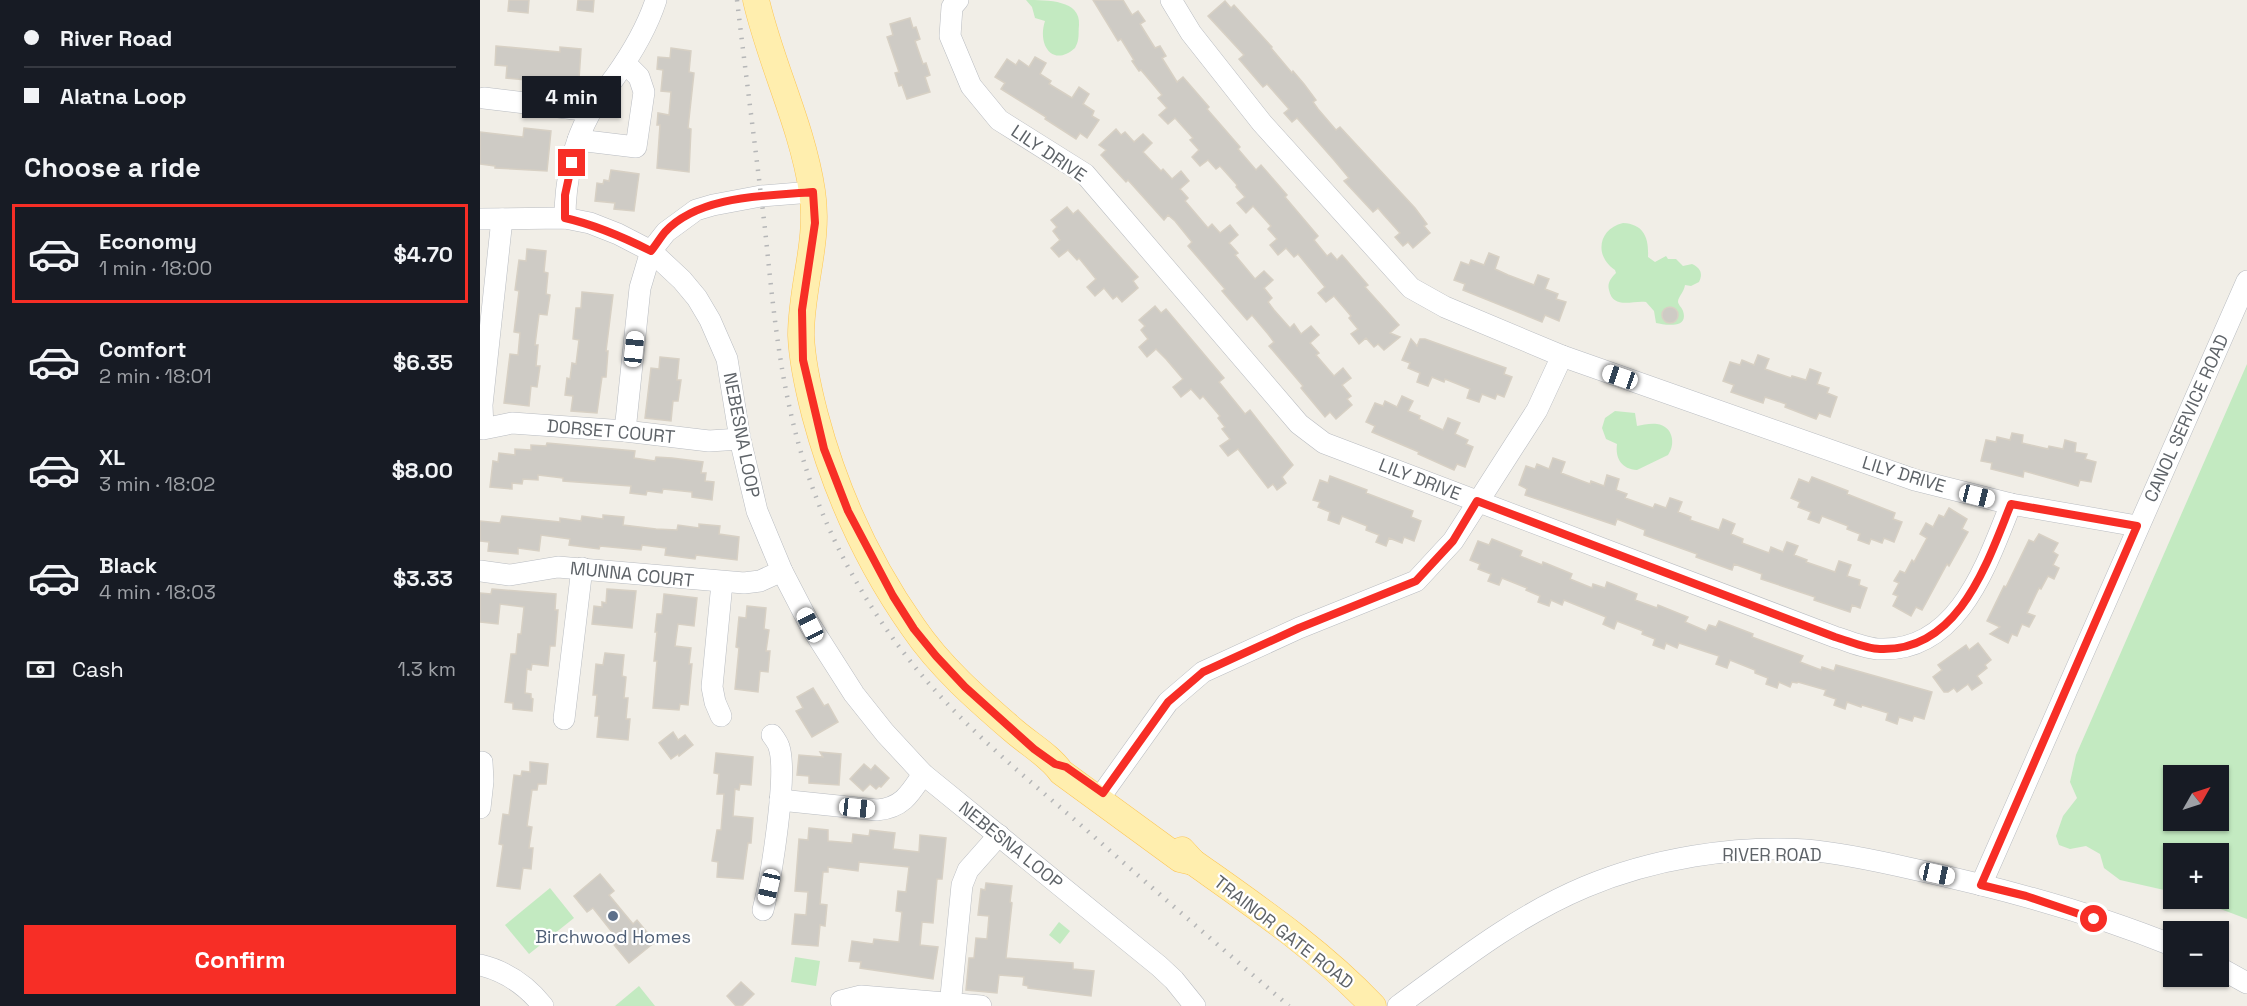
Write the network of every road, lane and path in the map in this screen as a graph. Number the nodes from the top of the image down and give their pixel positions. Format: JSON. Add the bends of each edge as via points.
{"nodes":[{"id":1,"x":656,"y":0,"type":"edge"},
{"id":2,"x":756,"y":0,"type":"edge"},
{"id":3,"x":958,"y":0,"type":"edge"},
{"id":4,"x":1171,"y":0,"type":"edge"},
{"id":5,"x":625,"y":63,"type":"junction"},
{"id":6,"x":484,"y":98,"type":"dead end"},
{"id":7,"x":591,"y":111,"type":"junction"},
{"id":8,"x":578,"y":140,"type":"junction"},
{"id":9,"x":813,"y":192,"type":"junction"},
{"id":10,"x":565,"y":218,"type":"junction"},
{"id":11,"x":480,"y":219,"type":"edge"},
{"id":12,"x":502,"y":219,"type":"junction"},
{"id":13,"x":651,"y":251,"type":"junction"},
{"id":14,"x":2247,"y":281,"type":"edge"},
{"id":15,"x":1562,"y":356,"type":"junction"},
{"id":16,"x":625,"y":431,"type":"junction"},
{"id":17,"x":740,"y":439,"type":"junction"},
{"id":18,"x":1477,"y":501,"type":"junction"},
{"id":19,"x":2011,"y":504,"type":"junction"},
{"id":20,"x":2137,"y":526,"type":"junction"},
{"id":21,"x":582,"y":568,"type":"junction"},
{"id":22,"x":480,"y":571,"type":"edge"},
{"id":23,"x":782,"y":571,"type":"junction"},
{"id":24,"x":722,"y":583,"type":"junction"},
{"id":25,"x":721,"y":716,"type":"dead end"},
{"id":26,"x":564,"y":719,"type":"dead end"},
{"id":27,"x":772,"y":735,"type":"dead end"},
{"id":28,"x":482,"y":762,"type":"edge"},
{"id":29,"x":1055,"y":764,"type":"junction"},
{"id":30,"x":923,"y":774,"type":"junction"},
{"id":31,"x":1103,"y":793,"type":"junction"},
{"id":32,"x":780,"y":800,"type":"junction"},
{"id":33,"x":480,"y":808,"type":"edge"},
{"id":34,"x":999,"y":835,"type":"junction"},
{"id":35,"x":1192,"y":862,"type":"junction"},
{"id":36,"x":1981,"y":885,"type":"junction"},
{"id":37,"x":764,"y":910,"type":"dead end"},
{"id":38,"x":2163,"y":942,"type":"edge"},
{"id":39,"x":480,"y":965,"type":"edge"},
{"id":40,"x":2229,"y":973,"type":"edge"},
{"id":41,"x":2247,"y":982,"type":"edge"},
{"id":42,"x":841,"y":1001,"type":"dead end"},
{"id":43,"x":950,"y":1004,"type":"edge"},
{"id":44,"x":543,"y":1006,"type":"edge"},
{"id":45,"x":981,"y":1006,"type":"edge"},
{"id":46,"x":1195,"y":1006,"type":"edge"},
{"id":47,"x":1373,"y":1006,"type":"edge"},
{"id":48,"x":1398,"y":1006,"type":"edge"}],
"edges":[{"from":1,"to":5,"type":"street"},
{"from":2,"to":9,"type":"main road","name":"TRAINOR GATE ROAD","via":[[795,116]]},
{"from":3,"to":18,"type":"street","name":"LILY DRIVE","via":[[952,7],[950,36],[971,86],[999,120],[1086,174],[1299,424],[1324,443]]},
{"from":4,"to":15,"type":"street","name":"LILY DRIVE","via":[[1191,33],[1262,123],[1411,288],[1445,307]]},
{"from":5,"to":7,"type":"street"},
{"from":5,"to":8,"type":"street","via":[[639,77],[644,92],[636,147]]},
{"from":6,"to":7,"type":"street"},
{"from":7,"to":8,"type":"street"},
{"from":8,"to":10,"type":"street","via":[[565,195]]},
{"from":9,"to":13,"type":"street","via":[[761,196],[696,210],[666,232]]},
{"from":9,"to":29,"type":"main road","name":"TRAINOR GATE ROAD","via":[[815,223],[802,310],[803,360],[836,484],[870,555],[914,629],[965,687]]},
{"from":10,"to":12,"type":"street","name":"NEBESNA LOOP"},
{"from":10,"to":13,"type":"street","name":"NEBESNA LOOP","via":[[618,234]]},
{"from":11,"to":12,"type":"street","name":"NEBESNA LOOP"},
{"from":12,"to":16,"type":"street","name":"DORSET COURT","via":[[482,405],[483,429],[512,423]]},
{"from":13,"to":16,"type":"street","via":[[640,288]]},
{"from":13,"to":17,"type":"street","name":"NEBESNA LOOP","via":[[697,298],[720,339],[733,387]]},
{"from":14,"to":20,"type":"street","name":"CANOL SERVICE ROAD"},
{"from":15,"to":18,"type":"street","via":[[1537,410]]},
{"from":15,"to":19,"type":"street","name":"LILY DRIVE","via":[[1915,480]]},
{"from":16,"to":17,"type":"street","name":"DORSET COURT","via":[[709,441]]},
{"from":17,"to":23,"type":"street","name":"NEBESNA LOOP","via":[[757,511]]},
{"from":18,"to":19,"type":"street","name":"LILY DRIVE","via":[[1835,637],[1879,649],[1904,647],[1931,636],[1956,615],[1982,573]]},
{"from":18,"to":31,"type":"street","via":[[1453,541],[1416,581],[1203,672],[1168,702]]},
{"from":19,"to":20,"type":"street","name":"LILY DRIVE"},
{"from":20,"to":36,"type":"street","name":"CANOL SERVICE ROAD"},
{"from":21,"to":22,"type":"street","name":"MUNNA COURT","via":[[558,567],[510,575]]},
{"from":21,"to":24,"type":"street","name":"MUNNA COURT"},
{"from":21,"to":26,"type":"street"},
{"from":23,"to":24,"type":"street","name":"MUNNA COURT","via":[[760,581]]},
{"from":23,"to":30,"type":"street","name":"NEBESNA LOOP","via":[[847,684],[885,734]]},
{"from":24,"to":25,"type":"street","via":[[712,687]]},
{"from":27,"to":32,"type":"street","via":[[782,760]]},
{"from":28,"to":33,"type":"street"},
{"from":29,"to":31,"type":"main road","name":"TRAINOR GATE ROAD","via":[[1066,767]]},
{"from":29,"to":35,"type":"main road","name":"TRAINOR GATE ROAD","via":[[1156,842],[1180,859]]},
{"from":30,"to":32,"type":"street","via":[[904,800],[891,809]]},
{"from":30,"to":34,"type":"street","name":"NEBESNA LOOP"},
{"from":31,"to":35,"type":"main road","name":"TRAINOR GATE ROAD","via":[[1185,852]]},
{"from":32,"to":37,"type":"street"},
{"from":34,"to":43,"type":"street","via":[[968,870],[962,885]]},
{"from":34,"to":46,"type":"street","name":"NEBESNA LOOP","via":[[1159,966]]},
{"from":35,"to":47,"type":"main road","name":"TRAINOR GATE ROAD","via":[[1313,951]]},
{"from":36,"to":38,"type":"street","name":"RIVER ROAD"},
{"from":36,"to":48,"type":"street","name":"RIVER ROAD","via":[[1859,857],[1806,850],[1742,851],[1639,867],[1585,887],[1499,932]]},
{"from":39,"to":44,"type":"street","via":[[510,978]]},
{"from":40,"to":41,"type":"street"},
{"from":42,"to":43,"type":"street","via":[[861,996]]},
{"from":43,"to":45,"type":"street"}]}
